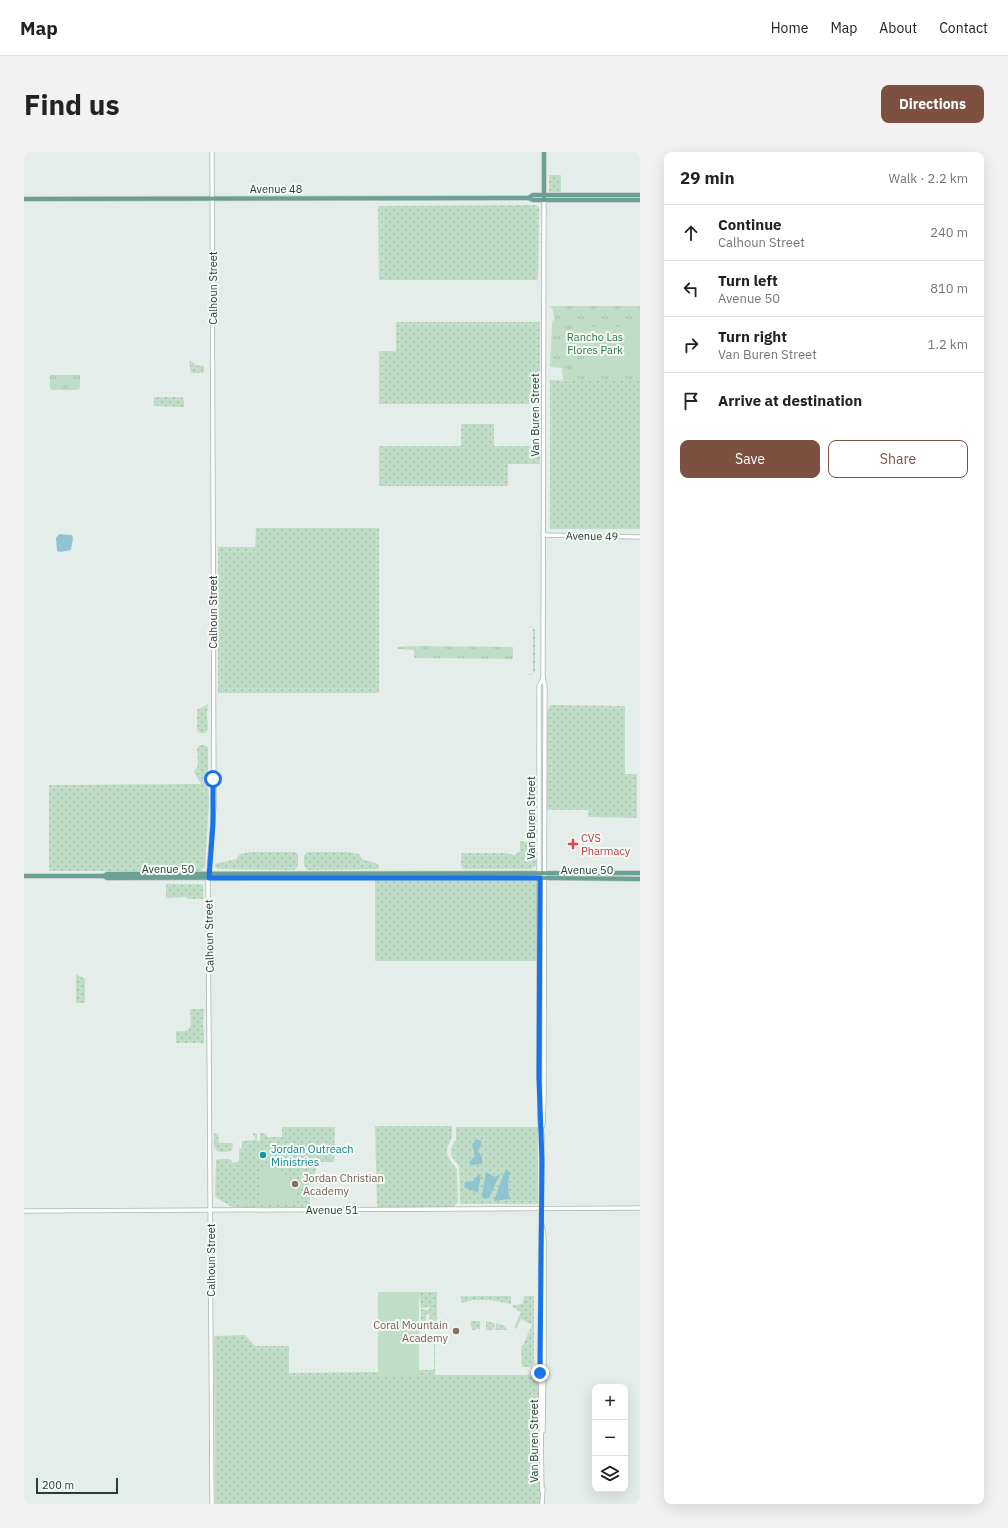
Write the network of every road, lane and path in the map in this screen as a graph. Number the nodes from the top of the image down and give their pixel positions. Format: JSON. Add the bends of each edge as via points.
{"nodes":[{"id":1,"x":212,"y":152,"type":"edge"},
{"id":2,"x":544,"y":152,"type":"edge"},
{"id":3,"x":640,"y":195,"type":"edge"},
{"id":4,"x":544,"y":198,"type":"junction"},
{"id":5,"x":24,"y":199,"type":"edge"},
{"id":6,"x":213,"y":199,"type":"junction"},
{"id":7,"x":640,"y":200,"type":"edge"},
{"id":8,"x":543,"y":535,"type":"junction"},
{"id":9,"x":640,"y":537,"type":"edge"},
{"id":10,"x":599,"y":873,"type":"junction"},
{"id":11,"x":640,"y":873,"type":"edge"},
{"id":12,"x":24,"y":876,"type":"edge"},
{"id":13,"x":209,"y":876,"type":"junction"},
{"id":14,"x":542,"y":876,"type":"junction"},
{"id":15,"x":567,"y":879,"type":"junction"},
{"id":16,"x":638,"y":879,"type":"edge"},
{"id":17,"x":542,"y":1208,"type":"junction"},
{"id":18,"x":640,"y":1208,"type":"edge"},
{"id":19,"x":210,"y":1210,"type":"junction"},
{"id":20,"x":24,"y":1211,"type":"edge"},
{"id":21,"x":542,"y":1224,"type":"junction"},
{"id":22,"x":540,"y":1351,"type":"junction"},
{"id":23,"x":538,"y":1373,"type":"dead end"},
{"id":24,"x":542,"y":1491,"type":"junction"},
{"id":25,"x":212,"y":1504,"type":"edge"},
{"id":26,"x":542,"y":1504,"type":"edge"}],
"edges":[{"from":1,"to":6,"type":"street","name":"Calhoun Street"},
{"from":2,"to":4,"type":"main road","name":"Van Buren Street"},
{"from":3,"to":4,"type":"main road","name":"Avenue 48"},
{"from":4,"to":6,"type":"main road","name":"Avenue 48","via":[[533,195],[528,198]]},
{"from":4,"to":7,"type":"main road","name":"Avenue 48"},
{"from":4,"to":8,"type":"street","name":"Van Buren Street"},
{"from":5,"to":6,"type":"main road","name":"Avenue 48"},
{"from":6,"to":13,"type":"street","name":"Calhoun Street","via":[[214,806]]},
{"from":8,"to":9,"type":"street","name":"Avenue 49"},
{"from":8,"to":14,"type":"street","name":"Van Buren Street","via":[[545,686]]},
{"from":10,"to":11,"type":"main road","name":"Avenue 50"},
{"from":10,"to":14,"type":"main road","name":"Avenue 50"},
{"from":10,"to":15,"type":"main road","via":[[595,877]]},
{"from":10,"to":16,"type":"main road","via":[[603,877]]},
{"from":12,"to":13,"type":"main road","name":"Avenue 50"},
{"from":13,"to":14,"type":"main road","name":"Avenue 50"},
{"from":13,"to":19,"type":"street","name":"Calhoun Street"},
{"from":14,"to":15,"type":"main road","name":"Avenue 50"},
{"from":14,"to":17,"type":"street","name":"Van Buren Street","via":[[539,1062]]},
{"from":15,"to":16,"type":"main road","name":"Avenue 50"},
{"from":17,"to":18,"type":"street","name":"Avenue 51"},
{"from":17,"to":19,"type":"street","name":"Avenue 51"},
{"from":17,"to":21,"type":"street","name":"Van Buren Street"},
{"from":19,"to":20,"type":"street","name":"Avenue 51"},
{"from":19,"to":25,"type":"street","name":"Calhoun Street"},
{"from":21,"to":22,"type":"street","name":"Van Buren Street"},
{"from":21,"to":24,"type":"street","name":"Van Buren Street"},
{"from":22,"to":23,"type":"street"},
{"from":22,"to":24,"type":"street","name":"Van Buren Street"},
{"from":24,"to":26,"type":"street","name":"Van Buren Street"}]}
